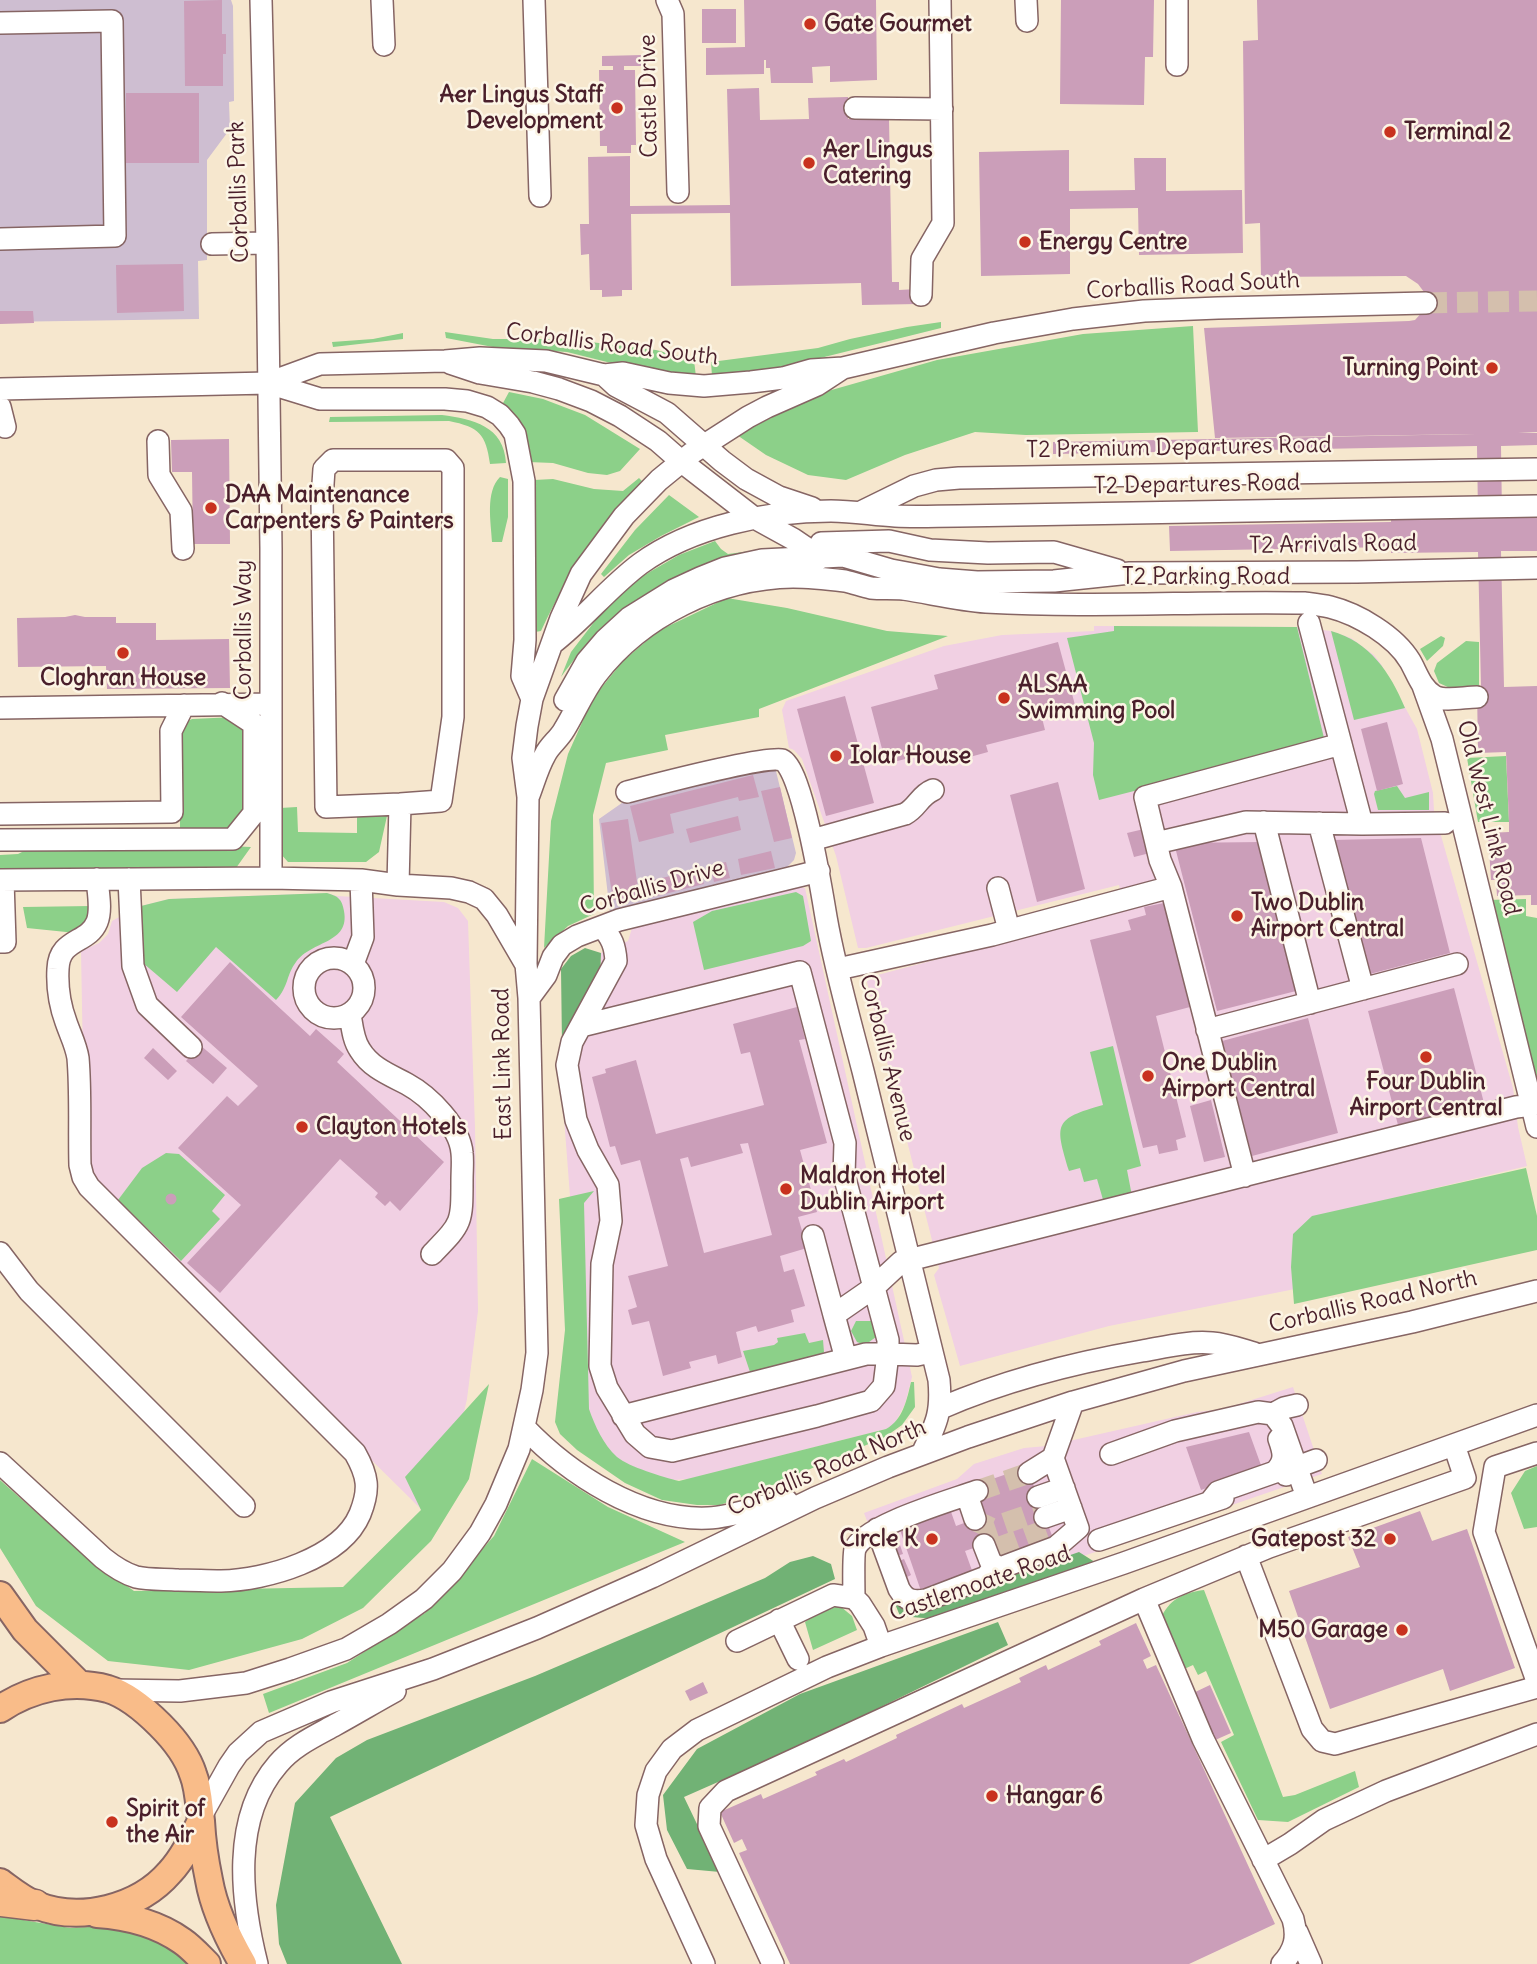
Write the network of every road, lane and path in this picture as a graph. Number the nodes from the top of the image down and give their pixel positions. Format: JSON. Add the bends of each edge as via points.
{"nodes":[{"id":1,"x":261,"y":0,"type":"edge"},
{"id":2,"x":382,"y":0,"type":"edge"},
{"id":3,"x":390,"y":0,"type":"edge"},
{"id":4,"x":534,"y":0,"type":"edge"},
{"id":5,"x":667,"y":0,"type":"edge"},
{"id":6,"x":940,"y":0,"type":"edge"},
{"id":7,"x":1177,"y":0,"type":"edge"},
{"id":8,"x":0,"y":23,"type":"edge"},
{"id":9,"x":1177,"y":65,"type":"dead end"},
{"id":10,"x":855,"y":108,"type":"dead end"},
{"id":11,"x":942,"y":109,"type":"junction"},
{"id":12,"x":678,"y":192,"type":"dead end"},
{"id":13,"x":540,"y":196,"type":"dead end"},
{"id":14,"x":0,"y":239,"type":"edge"},
{"id":15,"x":267,"y":243,"type":"junction"},
{"id":16,"x":212,"y":244,"type":"dead end"},
{"id":17,"x":921,"y":295,"type":"dead end"},
{"id":18,"x":1426,"y":303,"type":"tunnel mouth"},
{"id":19,"x":445,"y":361,"type":"junction"},
{"id":20,"x":843,"y":368,"type":"junction"},
{"id":21,"x":604,"y":375,"type":"junction"},
{"id":22,"x":268,"y":383,"type":"junction"},
{"id":23,"x":0,"y":389,"type":"edge"},
{"id":24,"x":158,"y":441,"type":"dead end"},
{"id":25,"x":704,"y":445,"type":"junction"},
{"id":26,"x":682,"y":463,"type":"junction"},
{"id":27,"x":1537,"y":468,"type":"edge"},
{"id":28,"x":1537,"y":506,"type":"edge"},
{"id":29,"x":830,"y":511,"type":"junction"},
{"id":30,"x":859,"y":513,"type":"junction"},
{"id":31,"x":752,"y":517,"type":"junction"},
{"id":32,"x":793,"y":539,"type":"junction"},
{"id":33,"x":183,"y":550,"type":"dead end"},
{"id":34,"x":818,"y":556,"type":"junction"},
{"id":35,"x":1537,"y":568,"type":"edge"},
{"id":36,"x":1130,"y":573,"type":"junction"},
{"id":37,"x":898,"y":589,"type":"junction"},
{"id":38,"x":1309,"y":623,"type":"dead end"},
{"id":39,"x":553,"y":643,"type":"junction"},
{"id":40,"x":1424,"y":689,"type":"junction"},
{"id":41,"x":532,"y":699,"type":"junction"},
{"id":42,"x":222,"y":703,"type":"junction"},
{"id":43,"x":1477,"y":703,"type":"dead end"},
{"id":44,"x":270,"y":704,"type":"junction"},
{"id":45,"x":184,"y":705,"type":"junction"},
{"id":46,"x":0,"y":708,"type":"edge"},
{"id":47,"x":1341,"y":744,"type":"junction"},
{"id":48,"x":545,"y":754,"type":"junction"},
{"id":49,"x":933,"y":790,"type":"dead end"},
{"id":50,"x":627,"y":792,"type":"dead end"},
{"id":51,"x":528,"y":797,"type":"junction"},
{"id":52,"x":400,"y":804,"type":"junction"},
{"id":53,"x":0,"y":814,"type":"edge"},
{"id":54,"x":1264,"y":822,"type":"junction"},
{"id":55,"x":1319,"y":823,"type":"junction"},
{"id":56,"x":1445,"y":823,"type":"dead end"},
{"id":57,"x":1362,"y":824,"type":"junction"},
{"id":58,"x":0,"y":840,"type":"edge"},
{"id":59,"x":812,"y":841,"type":"junction"},
{"id":60,"x":1158,"y":852,"type":"junction"},
{"id":61,"x":819,"y":872,"type":"junction"},
{"id":62,"x":271,"y":877,"type":"junction"},
{"id":63,"x":97,"y":879,"type":"junction"},
{"id":64,"x":128,"y":879,"type":"junction"},
{"id":65,"x":2,"y":880,"type":"edge"},
{"id":66,"x":361,"y":880,"type":"junction"},
{"id":67,"x":398,"y":886,"type":"junction"},
{"id":68,"x":1171,"y":887,"type":"junction"},
{"id":69,"x":998,"y":888,"type":"dead end"},
{"id":70,"x":602,"y":927,"type":"junction"},
{"id":71,"x":1009,"y":930,"type":"junction"},
{"id":72,"x":3,"y":942,"type":"edge"},
{"id":73,"x":353,"y":964,"type":"junction"},
{"id":74,"x":526,"y":964,"type":"junction"},
{"id":75,"x":1457,"y":964,"type":"dead end"},
{"id":76,"x":838,"y":969,"type":"junction"},
{"id":77,"x":1363,"y":989,"type":"junction"},
{"id":78,"x":529,"y":998,"type":"junction"},
{"id":79,"x":1310,"y":1003,"type":"junction"},
{"id":80,"x":350,"y":1014,"type":"junction"},
{"id":81,"x":581,"y":1026,"type":"junction"},
{"id":82,"x":1207,"y":1030,"type":"junction"},
{"id":83,"x":191,"y":1047,"type":"dead end"},
{"id":84,"x":1532,"y":1105,"type":"junction"},
{"id":85,"x":1537,"y":1128,"type":"edge"},
{"id":86,"x":1245,"y":1176,"type":"junction"},
{"id":87,"x":813,"y":1236,"type":"dead end"},
{"id":88,"x":0,"y":1253,"type":"edge"},
{"id":89,"x":432,"y":1254,"type":"dead end"},
{"id":90,"x":909,"y":1260,"type":"junction"},
{"id":91,"x":873,"y":1288,"type":"junction"},
{"id":92,"x":1537,"y":1291,"type":"edge"},
{"id":93,"x":834,"y":1315,"type":"junction"},
{"id":94,"x":932,"y":1352,"type":"junction"},
{"id":95,"x":888,"y":1353,"type":"junction"},
{"id":96,"x":1259,"y":1354,"type":"junction"},
{"id":97,"x":846,"y":1359,"type":"junction"},
{"id":98,"x":1073,"y":1402,"type":"junction"},
{"id":99,"x":1297,"y":1405,"type":"dead end"},
{"id":100,"x":941,"y":1408,"type":"junction"},
{"id":101,"x":1273,"y":1414,"type":"junction"},
{"id":102,"x":1537,"y":1415,"type":"edge"},
{"id":103,"x":624,"y":1416,"type":"junction"},
{"id":104,"x":524,"y":1427,"type":"junction"},
{"id":105,"x":1153,"y":1439,"type":"junction"},
{"id":106,"x":1454,"y":1445,"type":"junction"},
{"id":107,"x":1537,"y":1452,"type":"edge"},
{"id":108,"x":922,"y":1454,"type":"junction"},
{"id":109,"x":1111,"y":1454,"type":"dead end"},
{"id":110,"x":0,"y":1463,"type":"edge"},
{"id":111,"x":1307,"y":1464,"type":"junction"},
{"id":112,"x":1067,"y":1497,"type":"junction"},
{"id":113,"x":1307,"y":1497,"type":"junction"},
{"id":114,"x":815,"y":1498,"type":"junction"},
{"id":115,"x":1210,"y":1502,"type":"junction"},
{"id":116,"x":977,"y":1505,"type":"tunnel mouth"},
{"id":117,"x":244,"y":1506,"type":"dead end"},
{"id":118,"x":1041,"y":1507,"type":"junction"},
{"id":119,"x":1137,"y":1527,"type":"junction"},
{"id":120,"x":877,"y":1530,"type":"junction"},
{"id":121,"x":1099,"y":1540,"type":"junction"},
{"id":122,"x":1147,"y":1555,"type":"junction"},
{"id":123,"x":1246,"y":1556,"type":"junction"},
{"id":124,"x":1109,"y":1567,"type":"junction"},
{"id":125,"x":0,"y":1595,"type":"edge"},
{"id":126,"x":853,"y":1598,"type":"junction"},
{"id":127,"x":1144,"y":1599,"type":"junction"},
{"id":128,"x":779,"y":1620,"type":"junction"},
{"id":129,"x":737,"y":1641,"type":"dead end"},
{"id":130,"x":881,"y":1646,"type":"junction"},
{"id":131,"x":798,"y":1659,"type":"dead end"},
{"id":132,"x":433,"y":1669,"type":"junction"},
{"id":133,"x":1537,"y":1681,"type":"edge"},
{"id":134,"x":79,"y":1685,"type":"junction"},
{"id":135,"x":1537,"y":1687,"type":"edge"},
{"id":136,"x":110,"y":1689,"type":"junction"},
{"id":137,"x":0,"y":1709,"type":"edge"},
{"id":138,"x":1537,"y":1734,"type":"edge"},
{"id":139,"x":201,"y":1819,"type":"junction"},
{"id":140,"x":1263,"y":1860,"type":"junction"},
{"id":141,"x":0,"y":1881,"type":"edge"},
{"id":142,"x":0,"y":1901,"type":"edge"},
{"id":143,"x":35,"y":1905,"type":"junction"},
{"id":144,"x":85,"y":1913,"type":"junction"},
{"id":145,"x":1297,"y":1932,"type":"junction"},
{"id":146,"x":206,"y":1964,"type":"edge"},
{"id":147,"x":243,"y":1964,"type":"edge"},
{"id":148,"x":257,"y":1964,"type":"edge"},
{"id":149,"x":704,"y":1964,"type":"edge"},
{"id":150,"x":772,"y":1964,"type":"edge"},
{"id":151,"x":1282,"y":1964,"type":"edge"},
{"id":152,"x":1311,"y":1964,"type":"edge"}],
"edges":[{"from":1,"to":15,"type":"street","name":"Corballis Park"},
{"from":2,"to":3,"type":"street","via":[[388,45]]},
{"from":4,"to":13,"type":"street"},
{"from":5,"to":12,"type":"street","name":"Castle Drive","via":[[673,14]]},
{"from":6,"to":11,"type":"street"},
{"from":7,"to":9,"type":"street"},
{"from":8,"to":14,"type":"street","via":[[111,21],[115,236]]},
{"from":10,"to":11,"type":"street"},
{"from":11,"to":17,"type":"street","via":[[943,223],[922,259]]},
{"from":15,"to":16,"type":"street"},
{"from":15,"to":22,"type":"street","name":"Corballis Park"},
{"from":18,"to":20,"type":"street","name":"Corballis Road South","via":[[1144,311],[993,333]]},
{"from":19,"to":21,"type":"street","name":"Corballis Road South","via":[[546,361]]},
{"from":19,"to":22,"type":"street","name":"Corballis Road South","via":[[320,363]]},
{"from":19,"to":26,"type":"street","name":"T2 Parking Road","via":[[591,401],[651,436]]},
{"from":20,"to":21,"type":"street","name":"Corballis Road South","via":[[704,386],[623,373]]},
{"from":20,"to":25,"type":"street","name":"Corballis Road South"},
{"from":21,"to":25,"type":"street","via":[[667,413]]},
{"from":22,"to":23,"type":"street","name":"Corballis Road South"},
{"from":22,"to":41,"type":"street","name":"East Link Road","via":[[320,399],[467,401],[487,407],[509,425],[524,481],[522,676]]},
{"from":22,"to":44,"type":"street","name":"Corballis Way","via":[[262,587]]},
{"from":24,"to":33,"type":"street","via":[[159,475],[181,511]]},
{"from":25,"to":26,"type":"street","name":"Corballis Road South"},
{"from":25,"to":29,"type":"street","via":[[760,488],[802,506]]},
{"from":26,"to":31,"type":"street","name":"T2 Parking Road"},
{"from":26,"to":39,"type":"street","name":"East Link Road","via":[[649,489],[599,548],[581,574]]},
{"from":27,"to":30,"type":"street","name":"T2 Premium Departures Road","via":[[959,478],[914,486]]},
{"from":28,"to":30,"type":"street","name":"T2 Departures Road","via":[[959,516]]},
{"from":29,"to":30,"type":"street"},
{"from":29,"to":31,"type":"street"},
{"from":31,"to":32,"type":"street","name":"T2 Parking Road"},
{"from":31,"to":39,"type":"street","via":[[664,549],[598,600]]},
{"from":32,"to":34,"type":"street","name":"T2 Parking Road"},
{"from":32,"to":36,"type":"street","name":"T2 Arrivals Road","via":[[889,541],[930,550],[988,553],[1054,552]]},
{"from":34,"to":36,"type":"street","name":"T2 Arrivals Road","via":[[843,555],[891,570],[977,582],[1054,581]]},
{"from":34,"to":37,"type":"street","name":"T2 Parking Road"},
{"from":34,"to":48,"type":"street","name":"T2 Arrivals Road","via":[[725,568],[674,590],[629,618],[587,661],[553,726]]},
{"from":35,"to":36,"type":"street","name":"T2 Arrivals Road"},
{"from":37,"to":40,"type":"street","name":"T2 Parking Road","via":[[983,601],[1304,603],[1332,607],[1395,642]]},
{"from":37,"to":48,"type":"street","name":"T2 Parking Road","via":[[793,577],[733,585],[678,607],[612,657]]},
{"from":38,"to":47,"type":"street"},
{"from":39,"to":41,"type":"street","name":"East Link Road"},
{"from":40,"to":43,"type":"street","via":[[1434,696]]},
{"from":40,"to":84,"type":"street","name":"Old West Link Road","via":[[1442,739]]},
{"from":41,"to":51,"type":"street","name":"East Link Road","via":[[523,758]]},
{"from":42,"to":44,"type":"street"},
{"from":42,"to":45,"type":"street"},
{"from":42,"to":58,"type":"street","via":[[254,724],[254,813],[233,839]]},
{"from":44,"to":62,"type":"street","name":"Corballis Way"},
{"from":45,"to":46,"type":"street"},
{"from":45,"to":53,"type":"street","via":[[171,731],[172,812]]},
{"from":47,"to":57,"type":"street"},
{"from":47,"to":60,"type":"street","via":[[1145,797]]},
{"from":48,"to":51,"type":"street","name":"T2 Parking Road"},
{"from":49,"to":59,"type":"street","via":[[905,814]]},
{"from":50,"to":59,"type":"street","name":"Corballis Avenue","via":[[780,760],[792,774]]},
{"from":51,"to":74,"type":"street","name":"East Link Road"},
{"from":52,"to":52,"type":"street","via":[[326,807],[323,499],[324,469],[333,460],[446,460],[453,468],[453,717],[441,800]]},
{"from":52,"to":67,"type":"street"},
{"from":54,"to":55,"type":"street"},
{"from":54,"to":60,"type":"street","via":[[1246,822]]},
{"from":54,"to":79,"type":"street"},
{"from":55,"to":57,"type":"street"},
{"from":55,"to":77,"type":"street"},
{"from":56,"to":57,"type":"street"},
{"from":59,"to":61,"type":"street","name":"Corballis Avenue"},
{"from":60,"to":68,"type":"street"},
{"from":61,"to":70,"type":"street","name":"Corballis Drive"},
{"from":61,"to":76,"type":"street","name":"Corballis Avenue"},
{"from":62,"to":64,"type":"street"},
{"from":62,"to":66,"type":"street"},
{"from":63,"to":64,"type":"street"},
{"from":63,"to":65,"type":"street"},
{"from":63,"to":110,"type":"street","via":[[97,922],[61,954],[58,968],[60,1002],[78,1057],[83,1177],[355,1453],[365,1471],[366,1498],[356,1523],[332,1547],[302,1563],[266,1575],[224,1581],[146,1579],[116,1569]]},
{"from":64,"to":83,"type":"street","via":[[133,966],[147,1005]]},
{"from":65,"to":72,"type":"street"},
{"from":66,"to":67,"type":"street"},
{"from":66,"to":73,"type":"street","via":[[363,937]]},
{"from":67,"to":74,"type":"street","via":[[451,888],[484,899]]},
{"from":68,"to":71,"type":"street"},
{"from":68,"to":82,"type":"street"},
{"from":69,"to":71,"type":"street"},
{"from":70,"to":78,"type":"street","name":"Corballis Drive","via":[[562,945]]},
{"from":70,"to":81,"type":"street","via":[[615,946],[616,961]]},
{"from":71,"to":76,"type":"street"},
{"from":73,"to":80,"type":"street","via":[[365,990]]},
{"from":73,"to":80,"type":"street","via":[[324,960],[308,972],[304,982],[313,1010],[331,1018]]},
{"from":74,"to":78,"type":"street","name":"East Link Road"},
{"from":75,"to":77,"type":"street"},
{"from":76,"to":90,"type":"street","name":"Corballis Avenue"},
{"from":77,"to":79,"type":"street"},
{"from":78,"to":104,"type":"street","name":"East Link Road","via":[[537,1353]]},
{"from":79,"to":82,"type":"street"},
{"from":80,"to":89,"type":"street","via":[[365,1058],[423,1094],[455,1131],[462,1150],[462,1214],[456,1229]]},
{"from":81,"to":91,"type":"street","via":[[800,972],[845,1143],[844,1175]]},
{"from":81,"to":103,"type":"street","via":[[567,1065],[576,1120],[608,1185],[611,1221],[602,1264],[600,1366]]},
{"from":82,"to":86,"type":"street"},
{"from":84,"to":85,"type":"street","name":"Old West Link Road"},
{"from":84,"to":86,"type":"street"},
{"from":86,"to":90,"type":"street","via":[[1024,1241]]},
{"from":87,"to":93,"type":"street"},
{"from":88,"to":117,"type":"street","via":[[29,1291]]},
{"from":90,"to":91,"type":"street"},
{"from":90,"to":94,"type":"street","name":"Corballis Avenue"},
{"from":91,"to":93,"type":"street"},
{"from":91,"to":95,"type":"street"},
{"from":92,"to":96,"type":"street","name":"Corballis Road North"},
{"from":93,"to":97,"type":"street"},
{"from":94,"to":95,"type":"street"},
{"from":94,"to":100,"type":"street","name":"Corballis Avenue"},
{"from":95,"to":97,"type":"street"},
{"from":95,"to":103,"type":"street","via":[[884,1386],[871,1401],[745,1434],[672,1451],[650,1447]]},
{"from":96,"to":98,"type":"street","name":"Corballis Road North"},
{"from":96,"to":100,"type":"street","via":[[1213,1343],[1132,1352],[1016,1379]]},
{"from":97,"to":103,"type":"street"},
{"from":98,"to":108,"type":"street","name":"Corballis Road North"},
{"from":98,"to":112,"type":"street"},
{"from":99,"to":101,"type":"street"},
{"from":100,"to":108,"type":"street","name":"Corballis Avenue"},
{"from":101,"to":105,"type":"street","via":[[1258,1412]]},
{"from":101,"to":111,"type":"street"},
{"from":102,"to":106,"type":"street","name":"Castlemoate Road"},
{"from":104,"to":114,"type":"street","via":[[556,1457],[646,1510],[708,1518]]},
{"from":104,"to":136,"type":"street","name":"East Link Road","via":[[519,1449],[480,1533],[443,1581],[389,1624],[346,1649],[246,1683],[180,1691]]},
{"from":105,"to":109,"type":"street"},
{"from":105,"to":115,"type":"street","via":[[1185,1438],[1256,1420],[1272,1424],[1284,1453],[1280,1466],[1270,1474],[1218,1492]]},
{"from":106,"to":113,"type":"street","name":"Castlemoate Road"},
{"from":106,"to":123,"type":"street","via":[[1465,1478]]},
{"from":107,"to":133,"type":"street","via":[[1495,1467],[1484,1532]]},
{"from":108,"to":114,"type":"street","name":"Corballis Road North"},
{"from":111,"to":113,"type":"street"},
{"from":111,"to":115,"type":"street","via":[[1280,1479]]},
{"from":112,"to":118,"type":"street"},
{"from":112,"to":118,"type":"street"},
{"from":112,"to":118,"type":"street"},
{"from":112,"to":120,"type":"street","via":[[1056,1547],[1000,1567],[992,1554],[993,1569],[986,1577],[926,1600],[903,1596]]},
{"from":112,"to":121,"type":"street","via":[[1084,1545]]},
{"from":113,"to":122,"type":"street","name":"Castlemoate Road"},
{"from":114,"to":132,"type":"street","name":"Corballis Road North","via":[[607,1598]]},
{"from":115,"to":119,"type":"street"},
{"from":116,"to":120,"type":"street","via":[[894,1521]]},
{"from":119,"to":121,"type":"street"},
{"from":119,"to":122,"type":"street"},
{"from":120,"to":126,"type":"street","via":[[863,1537],[855,1549]]},
{"from":121,"to":124,"type":"street"},
{"from":122,"to":124,"type":"street","name":"Castlemoate Road"},
{"from":123,"to":127,"type":"street"},
{"from":123,"to":135,"type":"street","via":[[1312,1729],[1322,1741],[1335,1744]]},
{"from":124,"to":130,"type":"street","name":"Castlemoate Road"},
{"from":125,"to":134,"type":"main road","via":[[25,1630]]},
{"from":126,"to":128,"type":"street","via":[[833,1595]]},
{"from":126,"to":130,"type":"street","via":[[874,1626]]},
{"from":127,"to":140,"type":"street","via":[[1203,1739]]},
{"from":127,"to":150,"type":"street","via":[[726,1791],[710,1808],[709,1826]]},
{"from":128,"to":129,"type":"street"},
{"from":128,"to":131,"type":"street"},
{"from":130,"to":149,"type":"street","name":"Castlemoate Road","via":[[697,1730],[672,1749],[656,1771],[646,1825],[656,1859]]},
{"from":132,"to":139,"type":"street","name":"Corballis Road North","via":[[331,1702],[261,1732],[238,1753]]},
{"from":132,"to":148,"type":"street","via":[[300,1744],[266,1782],[255,1802],[245,1841],[243,1886]]},
{"from":134,"to":136,"type":"main road"},
{"from":134,"to":137,"type":"main road","via":[[35,1692]]},
{"from":136,"to":139,"type":"main road","via":[[142,1708],[187,1758],[198,1789]]},
{"from":138,"to":140,"type":"street","via":[[1386,1791],[1324,1820]]},
{"from":139,"to":144,"type":"main road","via":[[170,1873],[148,1892]]},
{"from":139,"to":147,"type":"main road","via":[[217,1910]]},
{"from":140,"to":145,"type":"street"},
{"from":141,"to":143,"type":"main road"},
{"from":142,"to":143,"type":"highway"},
{"from":143,"to":144,"type":"main road"},
{"from":144,"to":146,"type":"main road","via":[[156,1926],[184,1942]]},
{"from":145,"to":151,"type":"street","via":[[1295,1946]]},
{"from":145,"to":152,"type":"street"}]}
